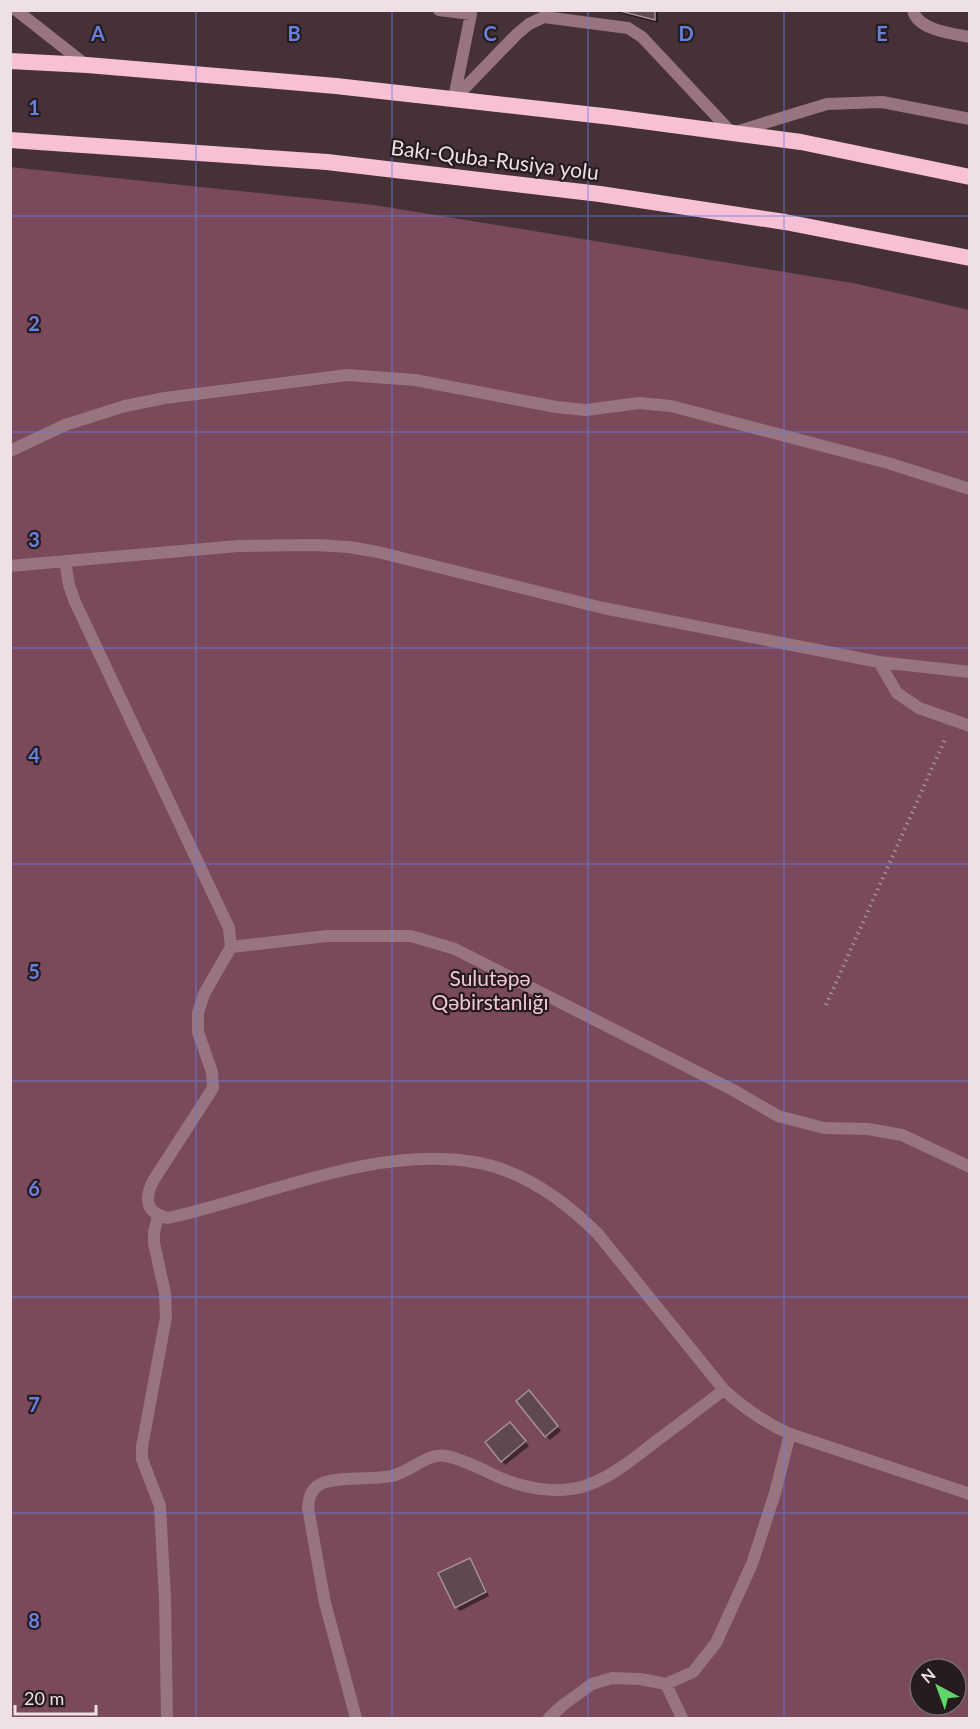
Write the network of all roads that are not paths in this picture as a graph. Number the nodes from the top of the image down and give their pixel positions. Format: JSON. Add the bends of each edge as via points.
{"nodes":[{"id":1,"x":16,"y":10,"type":"edge"},
{"id":2,"x":439,"y":10,"type":"edge"},
{"id":3,"x":913,"y":10,"type":"edge"},
{"id":4,"x":472,"y":12,"type":"edge"},
{"id":5,"x":969,"y":37,"type":"edge"},
{"id":6,"x":10,"y":61,"type":"edge"},
{"id":7,"x":87,"y":65,"type":"junction"},
{"id":8,"x":454,"y":99,"type":"junction"},
{"id":9,"x":969,"y":119,"type":"edge"},
{"id":10,"x":732,"y":133,"type":"junction"},
{"id":11,"x":10,"y":140,"type":"edge"},
{"id":12,"x":969,"y":177,"type":"edge"},
{"id":13,"x":969,"y":258,"type":"edge"},
{"id":14,"x":10,"y":451,"type":"edge"},
{"id":15,"x":969,"y":489,"type":"edge"},
{"id":16,"x":65,"y":561,"type":"junction"},
{"id":17,"x":10,"y":566,"type":"edge"},
{"id":18,"x":879,"y":662,"type":"junction"},
{"id":19,"x":969,"y":672,"type":"edge"},
{"id":20,"x":969,"y":726,"type":"edge"},
{"id":21,"x":231,"y":947,"type":"junction"},
{"id":22,"x":969,"y":1167,"type":"edge"},
{"id":23,"x":158,"y":1216,"type":"junction"},
{"id":24,"x":724,"y":1390,"type":"junction"},
{"id":25,"x":790,"y":1434,"type":"junction"},
{"id":26,"x":969,"y":1494,"type":"edge"},
{"id":27,"x":666,"y":1684,"type":"junction"},
{"id":28,"x":167,"y":1719,"type":"edge"},
{"id":29,"x":356,"y":1719,"type":"edge"},
{"id":30,"x":549,"y":1719,"type":"edge"},
{"id":31,"x":682,"y":1719,"type":"edge"}],
"edges":[{"from":1,"to":7,"type":"street"},
{"from":2,"to":4,"type":"street"},
{"from":3,"to":5,"type":"street","via":[[925,25]]},
{"from":4,"to":8,"type":"street"},
{"from":6,"to":7,"type":"highway"},
{"from":7,"to":8,"type":"highway"},
{"from":8,"to":10,"type":"highway"},
{"from":8,"to":10,"type":"street","via":[[517,34],[544,17],[628,28],[642,37]]},
{"from":9,"to":10,"type":"street","via":[[882,102],[827,104]]},
{"from":10,"to":12,"type":"highway","via":[[801,142]]},
{"from":11,"to":13,"type":"highway","name":"Bakı-Quba-Rusiya yolu","via":[[327,162],[588,193],[785,222]]},
{"from":14,"to":15,"type":"street","via":[[65,425],[125,406],[347,375],[415,380],[586,410],[639,403],[671,406],[888,463]]},
{"from":16,"to":17,"type":"street"},
{"from":16,"to":18,"type":"street","via":[[238,546],[349,547],[603,608]]},
{"from":16,"to":21,"type":"street","via":[[75,602],[220,904]]},
{"from":18,"to":19,"type":"street"},
{"from":18,"to":20,"type":"street","via":[[897,693],[919,708]]},
{"from":21,"to":22,"type":"street","via":[[327,936],[411,936],[455,949],[778,1116],[824,1128],[902,1135]]},
{"from":21,"to":23,"type":"street","via":[[204,994],[198,1013],[198,1032],[212,1072],[213,1088],[147,1192],[151,1210]]},
{"from":23,"to":24,"type":"street","via":[[183,1215],[352,1168],[403,1160],[474,1162],[496,1168],[550,1193],[575,1211]]},
{"from":23,"to":28,"type":"street","via":[[154,1244],[166,1317],[142,1459],[160,1506]]},
{"from":24,"to":25,"type":"street","via":[[747,1410]]},
{"from":24,"to":29,"type":"street","via":[[615,1472],[562,1491],[537,1489],[443,1455],[390,1477],[320,1484],[310,1493],[308,1508],[325,1603]]},
{"from":25,"to":26,"type":"street"},
{"from":25,"to":27,"type":"street","via":[[752,1564],[716,1643],[693,1672]]},
{"from":27,"to":30,"type":"street","via":[[612,1678],[592,1684]]},
{"from":27,"to":31,"type":"street"}]}
